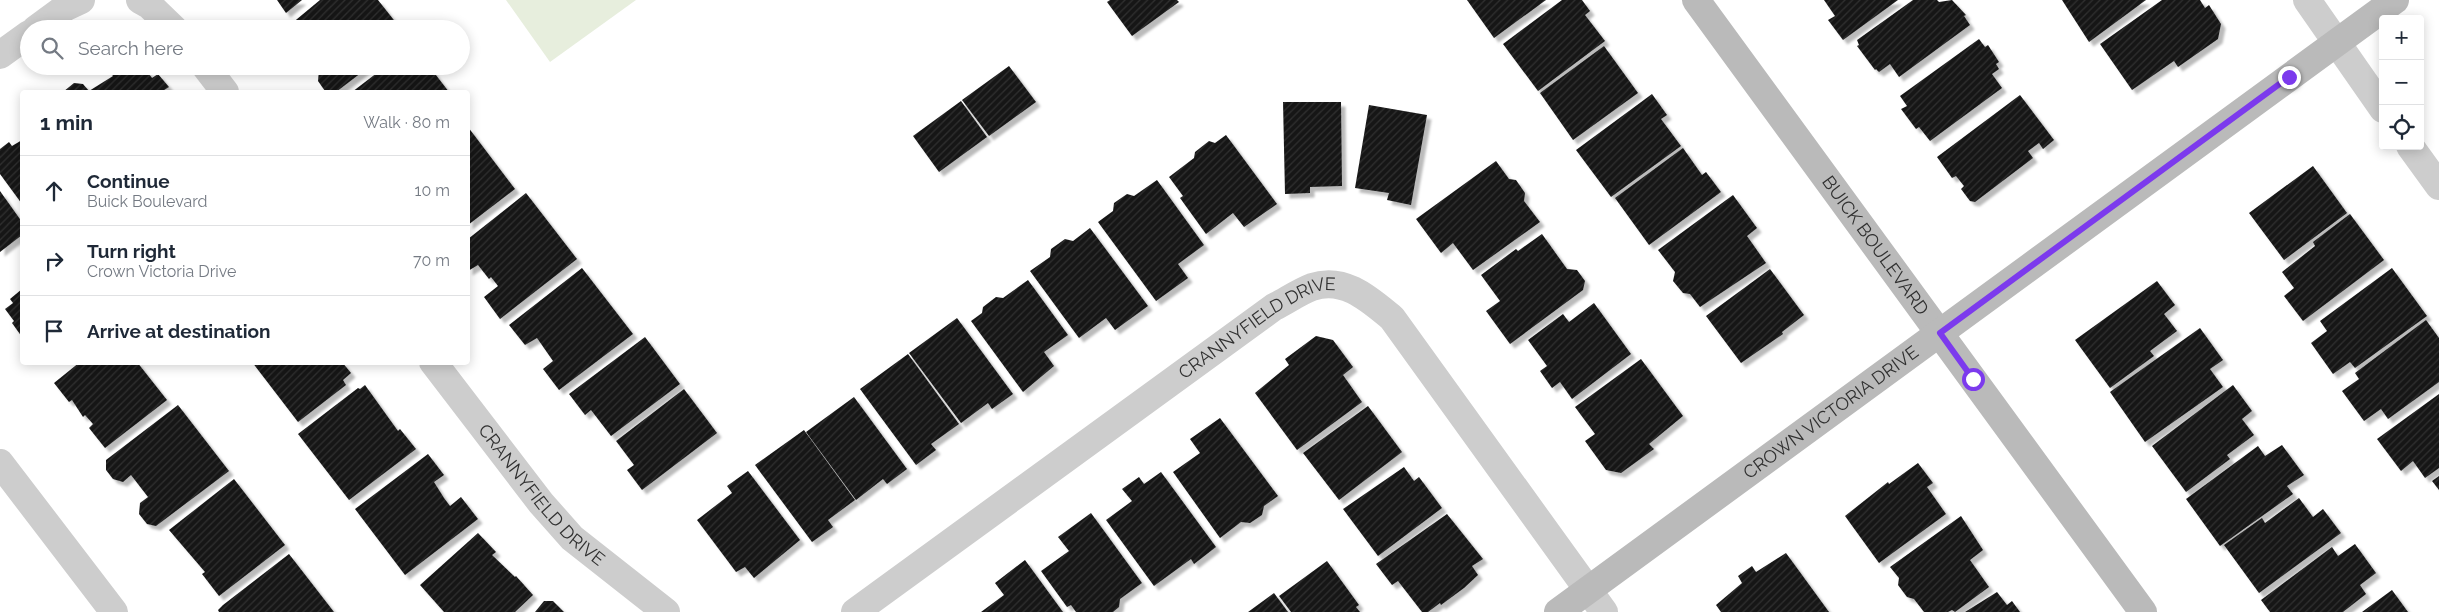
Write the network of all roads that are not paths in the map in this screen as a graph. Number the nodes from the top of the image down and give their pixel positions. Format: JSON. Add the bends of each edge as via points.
{"nodes":[{"id":1,"x":81,"y":0,"type":"edge"},
{"id":2,"x":140,"y":0,"type":"edge"},
{"id":3,"x":1696,"y":0,"type":"edge"},
{"id":4,"x":2307,"y":0,"type":"edge"},
{"id":5,"x":2395,"y":0,"type":"edge"},
{"id":6,"x":48,"y":20,"type":"edge"},
{"id":7,"x":165,"y":20,"type":"edge"},
{"id":8,"x":20,"y":41,"type":"edge"},
{"id":9,"x":2336,"y":42,"type":"junction"},
{"id":10,"x":0,"y":55,"type":"edge"},
{"id":11,"x":211,"y":75,"type":"edge"},
{"id":12,"x":223,"y":90,"type":"edge"},
{"id":13,"x":2380,"y":105,"type":"edge"},
{"id":14,"x":2413,"y":150,"type":"edge"},
{"id":15,"x":2439,"y":186,"type":"edge"},
{"id":16,"x":1940,"y":333,"type":"junction"},
{"id":17,"x":435,"y":365,"type":"edge"},
{"id":18,"x":0,"y":462,"type":"edge"},
{"id":19,"x":1588,"y":589,"type":"junction"},
{"id":20,"x":114,"y":612,"type":"edge"},
{"id":21,"x":666,"y":612,"type":"edge"},
{"id":22,"x":855,"y":612,"type":"edge"},
{"id":23,"x":1558,"y":612,"type":"edge"},
{"id":24,"x":1604,"y":612,"type":"edge"},
{"id":25,"x":2143,"y":612,"type":"edge"}],
"edges":[{"from":1,"to":6,"type":"street"},
{"from":2,"to":7,"type":"street"},
{"from":3,"to":16,"type":"street","name":"BUICK BOULEVARD"},
{"from":4,"to":9,"type":"street"},
{"from":5,"to":9,"type":"street","name":"CROWN VICTORIA DRIVE"},
{"from":8,"to":10,"type":"street"},
{"from":9,"to":13,"type":"street"},
{"from":9,"to":16,"type":"street","name":"CROWN VICTORIA DRIVE"},
{"from":11,"to":12,"type":"street"},
{"from":14,"to":15,"type":"street"},
{"from":16,"to":19,"type":"street","name":"CROWN VICTORIA DRIVE"},
{"from":16,"to":25,"type":"street","name":"BUICK BOULEVARD"},
{"from":17,"to":21,"type":"street","name":"CRANNYFIELD DRIVE","via":[[541,503],[572,538]]},
{"from":18,"to":20,"type":"street"},
{"from":19,"to":22,"type":"street","name":"CRANNYFIELD DRIVE","via":[[1392,318],[1370,300],[1342,284],[1313,286],[1274,307]]},
{"from":19,"to":23,"type":"street","name":"CROWN VICTORIA DRIVE"},
{"from":19,"to":24,"type":"street","name":"CRANNYFIELD DRIVE"}]}
